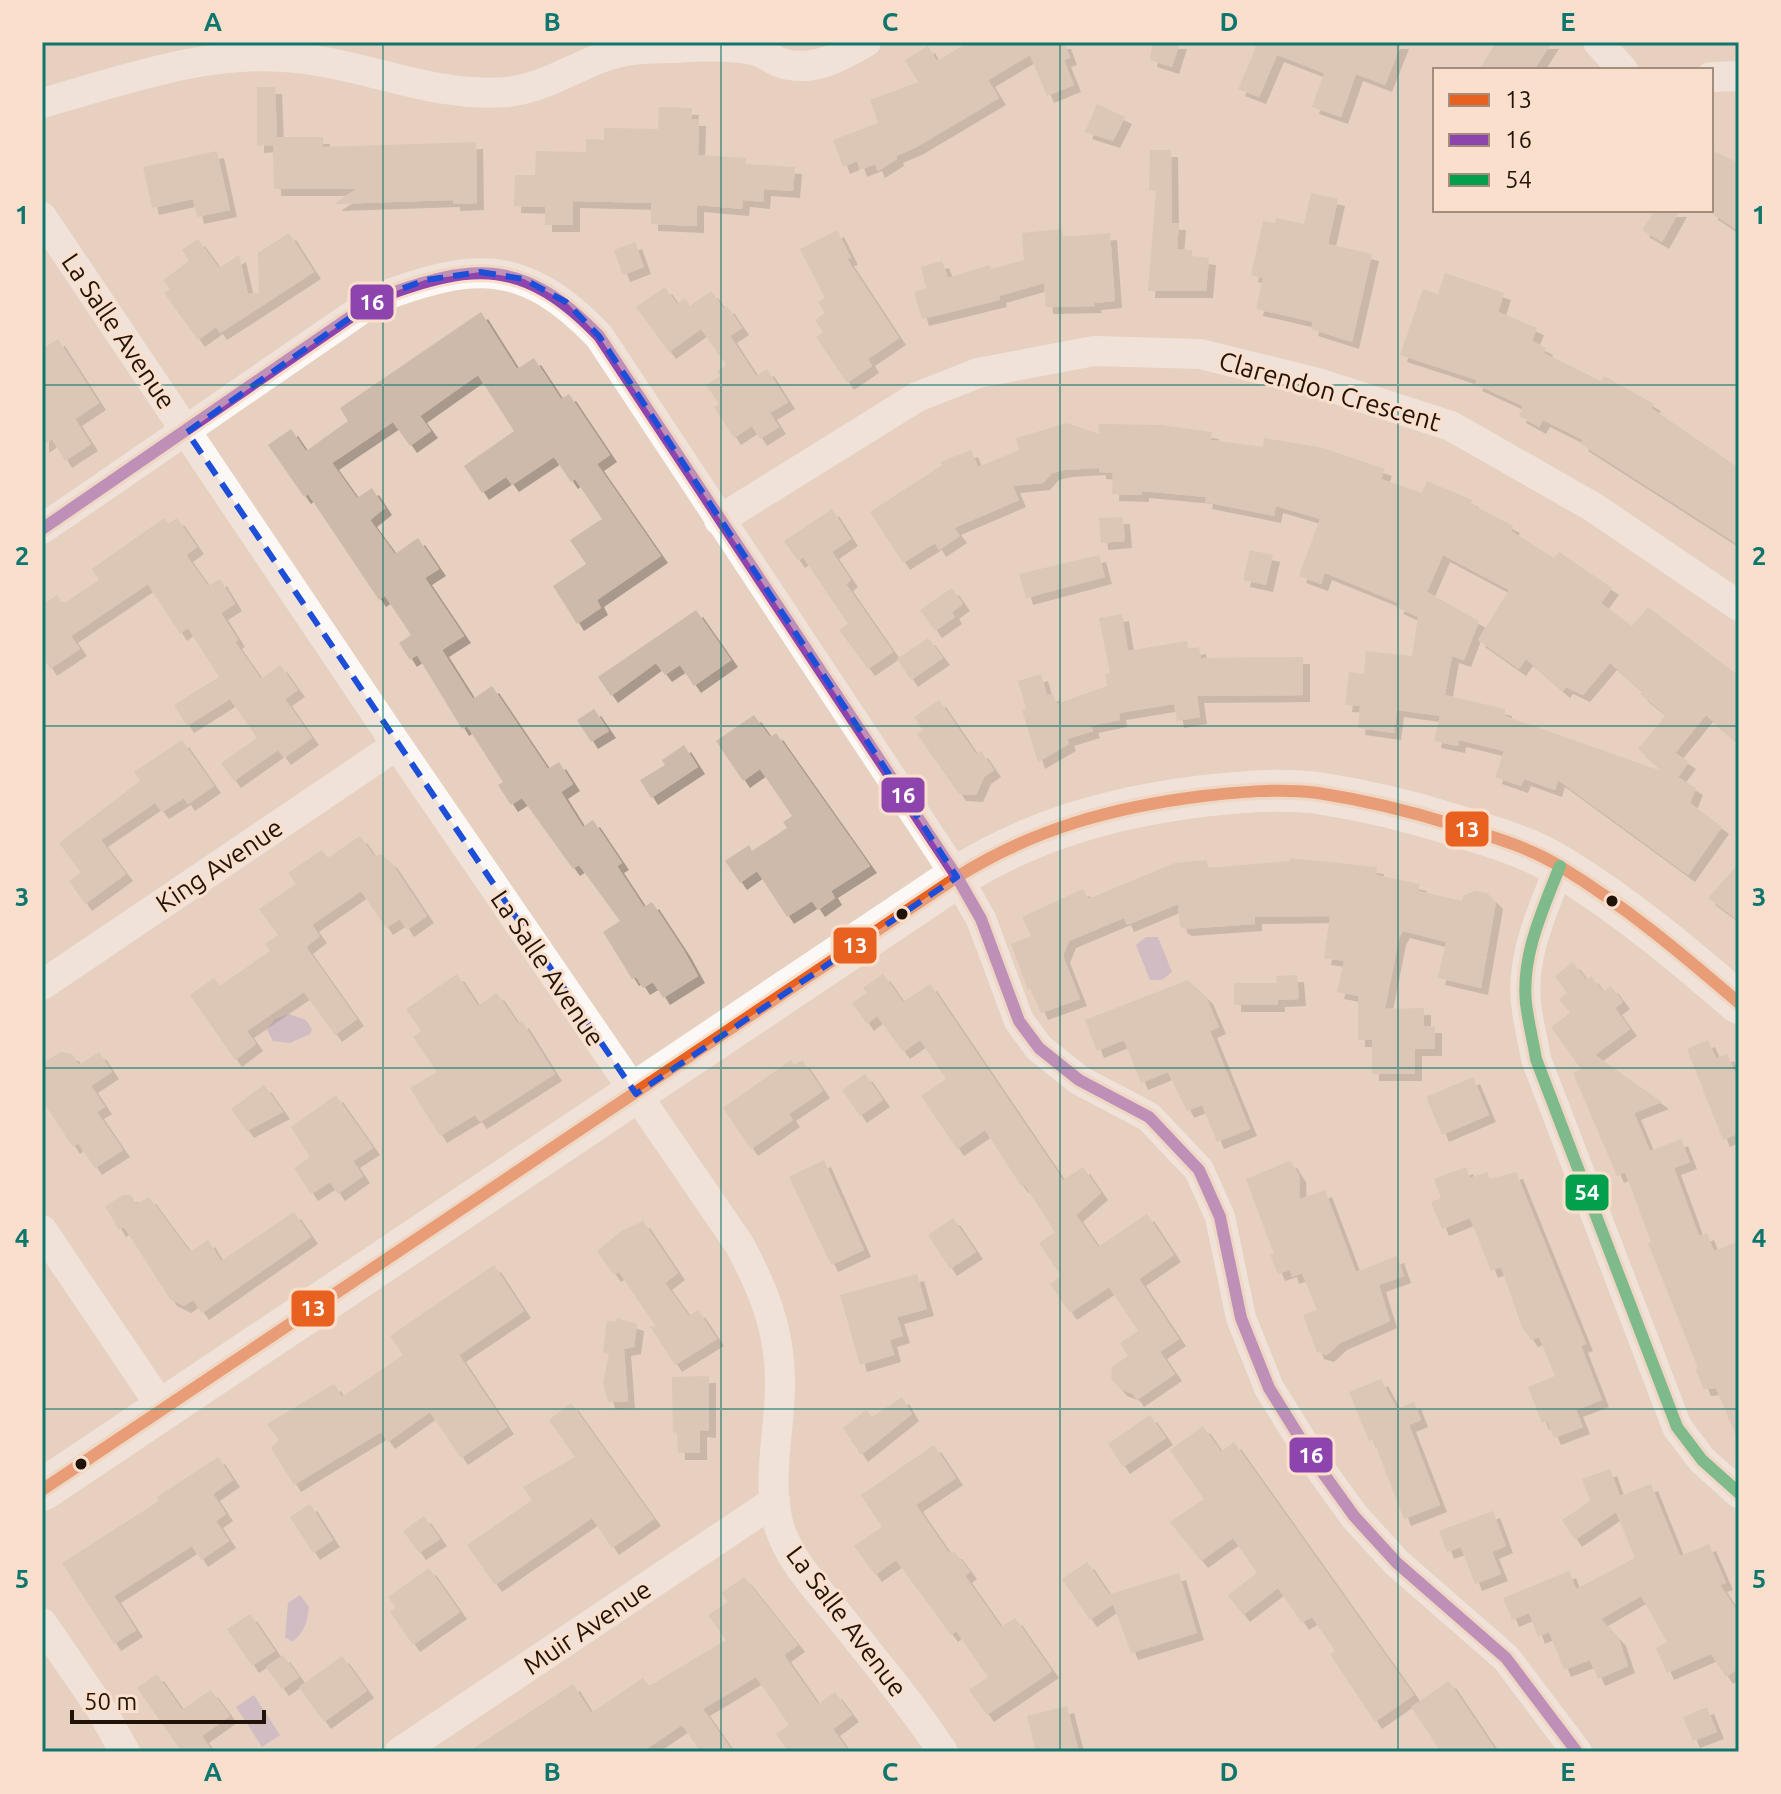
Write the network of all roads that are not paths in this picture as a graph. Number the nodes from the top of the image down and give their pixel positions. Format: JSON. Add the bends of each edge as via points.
{"nodes":[{"id":1,"x":866,"y":42,"type":"edge"},
{"id":2,"x":1598,"y":42,"type":"edge"},
{"id":3,"x":758,"y":46,"type":"edge"},
{"id":4,"x":1621,"y":68,"type":"edge"},
{"id":5,"x":1739,"y":76,"type":"edge"},
{"id":6,"x":1713,"y":77,"type":"edge"},
{"id":7,"x":42,"y":103,"type":"edge"},
{"id":8,"x":42,"y":217,"type":"edge"},
{"id":9,"x":187,"y":432,"type":"junction"},
{"id":10,"x":719,"y":520,"type":"junction"},
{"id":11,"x":42,"y":529,"type":"edge"},
{"id":12,"x":1739,"y":606,"type":"edge"},
{"id":13,"x":397,"y":745,"type":"junction"},
{"id":14,"x":1560,"y":866,"type":"junction"},
{"id":15,"x":957,"y":877,"type":"junction"},
{"id":16,"x":42,"y":985,"type":"edge"},
{"id":17,"x":1739,"y":1003,"type":"edge"},
{"id":18,"x":636,"y":1094,"type":"junction"},
{"id":19,"x":42,"y":1230,"type":"edge"},
{"id":20,"x":163,"y":1409,"type":"junction"},
{"id":21,"x":42,"y":1490,"type":"edge"},
{"id":22,"x":1739,"y":1493,"type":"edge"},
{"id":23,"x":775,"y":1501,"type":"junction"},
{"id":24,"x":42,"y":1623,"type":"edge"},
{"id":25,"x":125,"y":1752,"type":"edge"},
{"id":26,"x":400,"y":1752,"type":"edge"},
{"id":27,"x":943,"y":1752,"type":"edge"},
{"id":28,"x":1577,"y":1752,"type":"edge"}],
"edges":[{"from":1,"to":3,"type":"street","via":[[810,66],[782,63]]},
{"from":2,"to":4,"type":"street"},
{"from":3,"to":7,"type":"street","via":[[625,51],[509,92],[424,86],[336,63],[244,56],[175,65]]},
{"from":5,"to":6,"type":"street"},
{"from":8,"to":9,"type":"street","name":"La Salle Avenue"},
{"from":9,"to":10,"type":"street","via":[[378,298],[425,280],[480,272],[524,279],[566,302],[599,336]]},
{"from":9,"to":11,"type":"street"},
{"from":9,"to":13,"type":"street","name":"La Salle Avenue"},
{"from":10,"to":12,"type":"street","name":"Clarendon Crescent","via":[[917,397],[978,373],[1094,351],[1200,354],[1318,383],[1451,426],[1593,507]]},
{"from":10,"to":15,"type":"street"},
{"from":13,"to":16,"type":"street","name":"King Avenue"},
{"from":13,"to":18,"type":"street","name":"La Salle Avenue"},
{"from":14,"to":15,"type":"street","via":[[1416,813],[1315,793],[1241,791],[1142,803],[1085,818],[995,853]]},
{"from":14,"to":17,"type":"street","via":[[1655,930]]},
{"from":14,"to":22,"type":"street","via":[[1527,966],[1526,1002],[1536,1059],[1677,1427],[1702,1460]]},
{"from":15,"to":18,"type":"street"},
{"from":15,"to":28,"type":"street","via":[[981,919],[1019,1021],[1039,1048],[1079,1080],[1149,1117],[1199,1170],[1220,1217],[1241,1318],[1269,1388],[1313,1459],[1397,1563],[1506,1658]]},
{"from":18,"to":20,"type":"street"},
{"from":18,"to":23,"type":"street","name":"La Salle Avenue","via":[[764,1289],[775,1326],[780,1381]]},
{"from":19,"to":20,"type":"street"},
{"from":20,"to":21,"type":"street"},
{"from":23,"to":26,"type":"street","name":"Muir Avenue"},
{"from":23,"to":27,"type":"street","name":"La Salle Avenue","via":[[781,1533],[800,1567]]},
{"from":24,"to":25,"type":"street"}]}
